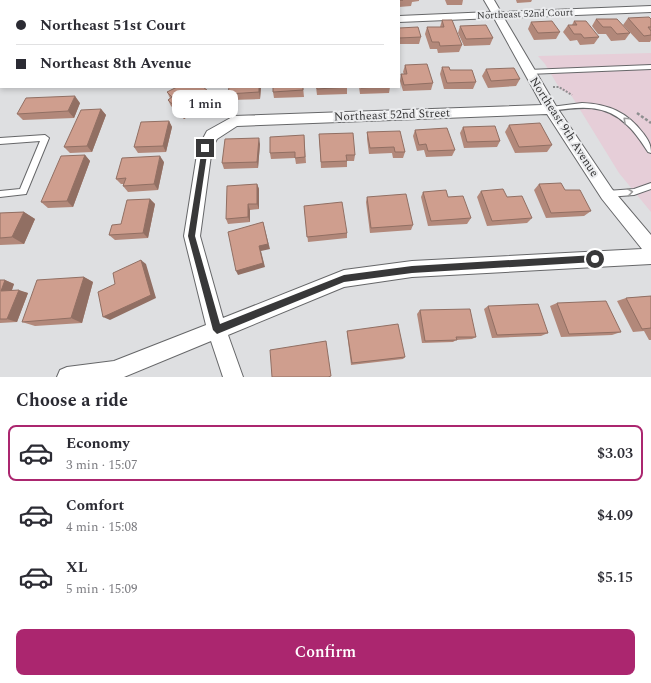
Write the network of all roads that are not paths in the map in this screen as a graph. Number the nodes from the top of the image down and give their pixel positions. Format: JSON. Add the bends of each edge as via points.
{"nodes":[{"id":1,"x":489,"y":0,"type":"edge"},
{"id":2,"x":618,"y":0,"type":"edge"},
{"id":3,"x":651,"y":9,"type":"edge"},
{"id":4,"x":627,"y":10,"type":"junction"},
{"id":5,"x":498,"y":16,"type":"junction"},
{"id":6,"x":400,"y":19,"type":"edge"},
{"id":7,"x":651,"y":67,"type":"edge"},
{"id":8,"x":528,"y":72,"type":"junction"},
{"id":9,"x":550,"y":108,"type":"junction"},
{"id":10,"x":0,"y":141,"type":"edge"},
{"id":11,"x":651,"y":150,"type":"edge"},
{"id":12,"x":651,"y":186,"type":"edge"},
{"id":13,"x":0,"y":194,"type":"edge"},
{"id":14,"x":607,"y":194,"type":"junction"},
{"id":15,"x":651,"y":246,"type":"edge"},
{"id":16,"x":651,"y":256,"type":"edge"},
{"id":17,"x":217,"y":330,"type":"junction"},
{"id":18,"x":67,"y":377,"type":"edge"},
{"id":19,"x":233,"y":377,"type":"edge"}],
"edges":[{"from":1,"to":5,"type":"street","name":"Northeast 9th Avenue"},
{"from":2,"to":4,"type":"street"},
{"from":3,"to":4,"type":"street","name":"Northeast 52nd Court"},
{"from":4,"to":5,"type":"street","name":"Northeast 52nd Court"},
{"from":5,"to":6,"type":"street","name":"Northeast 52nd Court"},
{"from":5,"to":8,"type":"street","name":"Northeast 9th Avenue"},
{"from":7,"to":8,"type":"lane"},
{"from":8,"to":9,"type":"street","name":"Northeast 9th Avenue"},
{"from":11,"to":9,"type":"lane","one_way":true,"via":[[629,122],[604,106],[582,104]]},
{"from":9,"to":14,"type":"street","name":"Northeast 9th Avenue"},
{"from":9,"to":17,"type":"street","name":"Northeast 52nd Street","via":[[234,121],[212,135],[205,148],[192,236]]},
{"from":10,"to":13,"type":"lane","via":[[45,138],[23,192]]},
{"from":14,"to":12,"type":"lane","one_way":true,"via":[[634,192]]},
{"from":14,"to":15,"type":"street","name":"Northeast 9th Avenue"},
{"from":16,"to":17,"type":"street","via":[[412,269],[344,279]]},
{"from":17,"to":18,"type":"street","via":[[114,371]]},
{"from":17,"to":19,"type":"street"}]}
